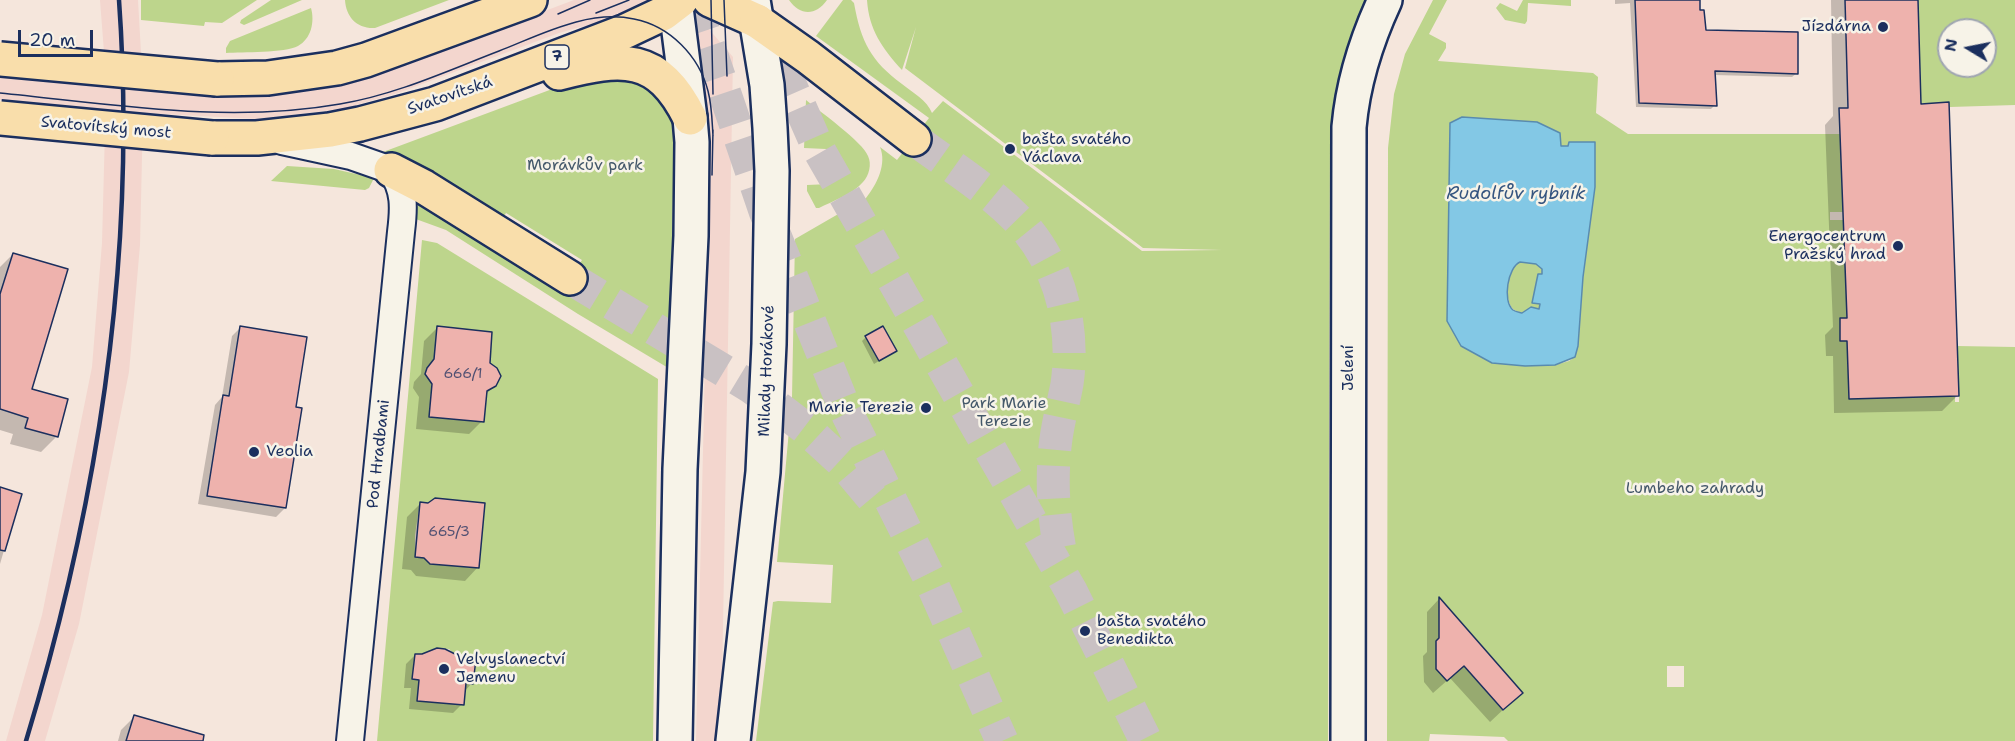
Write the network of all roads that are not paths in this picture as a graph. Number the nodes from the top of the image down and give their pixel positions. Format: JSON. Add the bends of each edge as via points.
{"nodes":[{"id":1,"x":530,"y":0,"type":"edge"},
{"id":2,"x":710,"y":0,"type":"edge"},
{"id":3,"x":1385,"y":0,"type":"edge"},
{"id":4,"x":677,"y":1,"type":"edge"},
{"id":5,"x":755,"y":11,"type":"edge"},
{"id":6,"x":0,"y":59,"type":"edge"},
{"id":7,"x":435,"y":105,"type":"junction"},
{"id":8,"x":0,"y":117,"type":"edge"},
{"id":9,"x":690,"y":118,"type":"junction"},
{"id":10,"x":212,"y":138,"type":"joint"},
{"id":11,"x":267,"y":138,"type":"junction"},
{"id":12,"x":914,"y":139,"type":"tunnel mouth"},
{"id":13,"x":391,"y":170,"type":"junction"},
{"id":14,"x":570,"y":278,"type":"tunnel mouth"},
{"id":15,"x":350,"y":741,"type":"edge"},
{"id":16,"x":675,"y":741,"type":"edge"},
{"id":17,"x":733,"y":741,"type":"edge"},
{"id":18,"x":1348,"y":741,"type":"edge"}],
"edges":[{"from":1,"to":6,"type":"main road","bridge":true,"via":[[377,56],[337,68],[279,77],[217,79]]},
{"from":2,"to":5,"type":"main road"},
{"from":3,"to":18,"type":"main road","name":"Jelení","via":[[1362,57],[1349,128]]},
{"from":4,"to":7,"type":"main road","name":"Svatovítská","number":"7","via":[[663,13],[626,31]]},
{"from":4,"to":9,"type":"main road"},
{"from":5,"to":12,"type":"main road"},
{"from":5,"to":17,"type":"main road","name":"Milady Horákové","via":[[767,85],[772,171],[766,429]]},
{"from":7,"to":9,"type":"main road","via":[[594,64],[618,62],[654,72],[677,94]]},
{"from":7,"to":11,"type":"main road","name":"Svatovítská","number":"7","via":[[360,124]]},
{"from":8,"to":10,"type":"main road","name":"Svatovítský most","number":"7","bridge":true},
{"from":9,"to":16,"type":"main road","via":[[691,236],[680,469]]},
{"from":10,"to":11,"type":"main road","name":"Svatovítská","number":"7"},
{"from":11,"to":13,"type":"street","via":[[351,156]]},
{"from":13,"to":14,"type":"main road"},
{"from":13,"to":15,"type":"street","name":"Pod Hradbami","via":[[401,188],[404,207]]}]}
